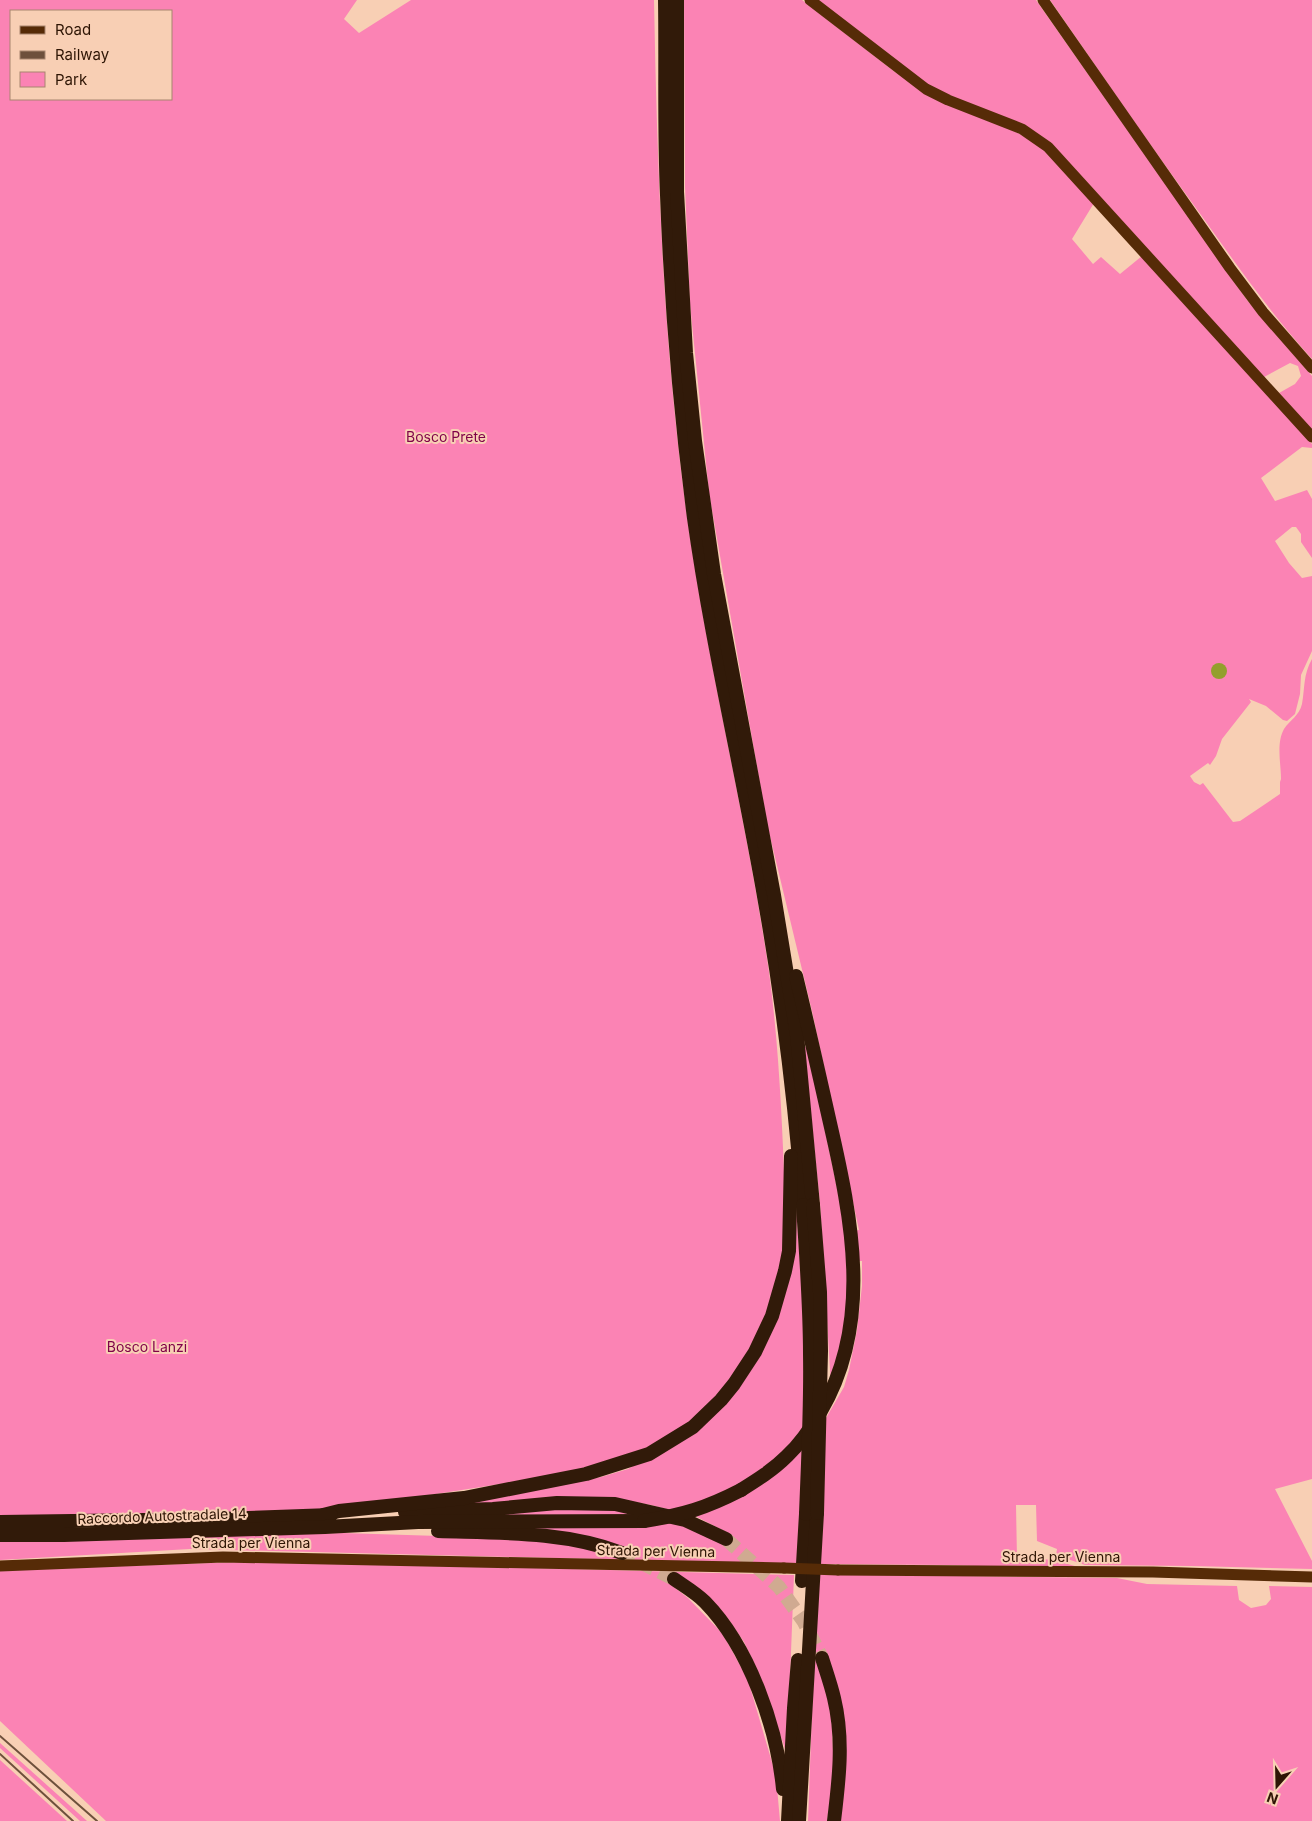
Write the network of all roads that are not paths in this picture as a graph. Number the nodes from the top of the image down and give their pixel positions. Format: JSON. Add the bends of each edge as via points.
{"nodes":[{"id":1,"x":666,"y":0,"type":"edge"},
{"id":2,"x":677,"y":0,"type":"edge"},
{"id":3,"x":810,"y":0,"type":"edge"},
{"id":4,"x":1043,"y":0,"type":"edge"},
{"id":5,"x":1312,"y":368,"type":"edge"},
{"id":6,"x":1312,"y":437,"type":"edge"},
{"id":7,"x":774,"y":895,"type":"junction"},
{"id":8,"x":795,"y":1108,"type":"junction"},
{"id":9,"x":808,"y":1205,"type":"junction"},
{"id":10,"x":811,"y":1514,"type":"junction"},
{"id":11,"x":0,"y":1522,"type":"edge"},
{"id":12,"x":328,"y":1523,"type":"junction"},
{"id":13,"x":0,"y":1535,"type":"edge"},
{"id":14,"x":726,"y":1539,"type":"tunnel mouth"},
{"id":15,"x":622,"y":1553,"type":"tunnel mouth"},
{"id":16,"x":0,"y":1566,"type":"edge"},
{"id":17,"x":1312,"y":1577,"type":"edge"},
{"id":18,"x":674,"y":1579,"type":"tunnel mouth"},
{"id":19,"x":822,"y":1658,"type":"tunnel mouth"},
{"id":20,"x":787,"y":1821,"type":"edge"},
{"id":21,"x":799,"y":1821,"type":"edge"},
{"id":22,"x":834,"y":1821,"type":"edge"}],
"edges":[{"from":1,"to":8,"type":"highway","via":[[666,193],[684,442],[704,577],[779,983]]},
{"from":2,"to":7,"type":"highway","via":[[677,192],[686,353],[695,441],[714,574]]},
{"from":3,"to":6,"type":"main road","via":[[926,89],[1013,124],[1044,143]]},
{"from":4,"to":5,"type":"main road","via":[[1230,268]]},
{"from":7,"to":9,"type":"highway","via":[[797,1035]]},
{"from":7,"to":12,"type":"highway","bridge":true,"via":[[806,1013],[851,1231],[854,1300],[850,1335],[836,1382],[811,1429],[767,1474],[741,1490],[689,1513],[644,1521]]},
{"from":8,"to":9,"type":"highway"},
{"from":8,"to":12,"type":"highway","via":[[791,1134],[788,1251],[779,1295],[764,1334],[746,1367],[721,1400],[693,1427],[649,1454],[586,1474],[464,1498],[339,1510]]},
{"from":9,"to":10,"type":"highway","bridge":true,"via":[[820,1292],[821,1350]]},
{"from":10,"to":20,"type":"highway"},
{"from":10,"to":21,"type":"highway"},
{"from":11,"to":12,"type":"highway","name":"Raccordo Autostradale 14","via":[[235,1518]]},
{"from":12,"to":13,"type":"highway","name":"Raccordo Autostradale 14"},
{"from":12,"to":14,"type":"highway","via":[[557,1503],[615,1504],[678,1518]]},
{"from":12,"to":15,"type":"highway","via":[[533,1535],[581,1541]]},
{"from":16,"to":17,"type":"main road","name":"Strada per Vienna","bridge":true,"via":[[223,1557]]},
{"from":18,"to":20,"type":"highway","via":[[704,1602],[728,1630],[742,1655],[773,1732]]},
{"from":19,"to":22,"type":"highway","via":[[834,1698],[840,1742]]}]}
